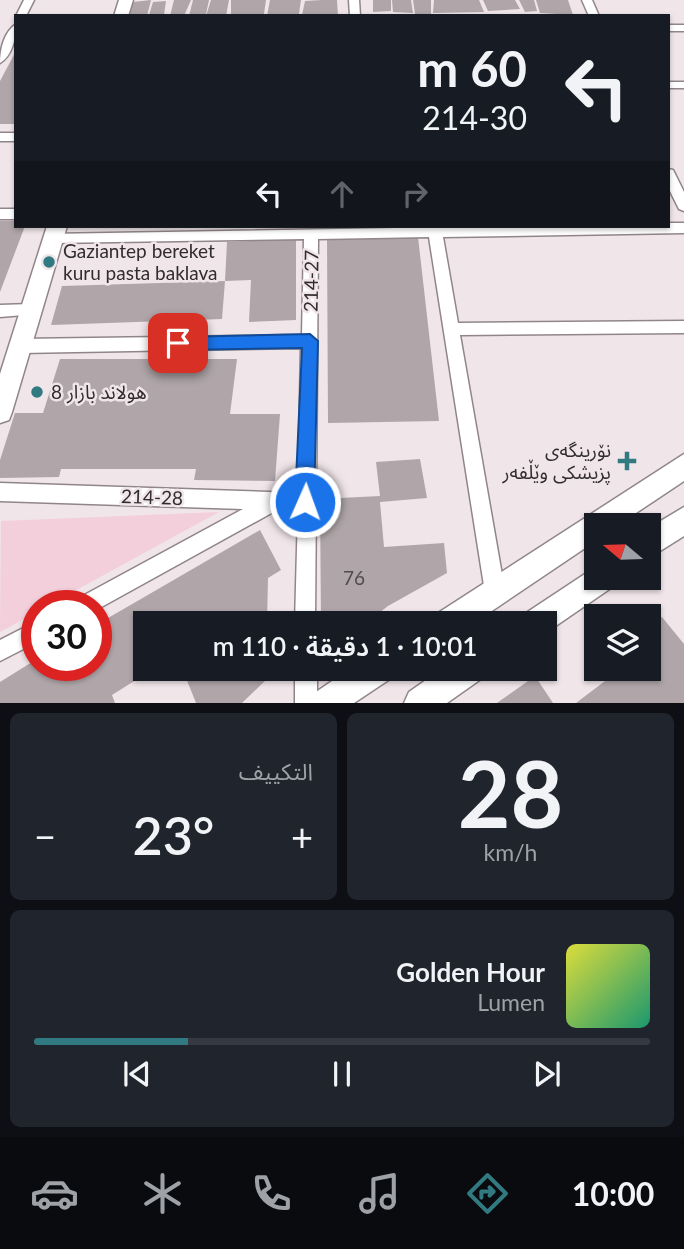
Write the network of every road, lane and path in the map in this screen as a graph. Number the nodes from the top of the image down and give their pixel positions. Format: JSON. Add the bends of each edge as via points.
{"nodes":[{"id":1,"x":14,"y":31,"type":"edge"},
{"id":2,"x":0,"y":60,"type":"edge"},
{"id":3,"x":670,"y":177,"type":"edge"},
{"id":4,"x":684,"y":206,"type":"edge"},
{"id":5,"x":555,"y":228,"type":"edge"},
{"id":6,"x":684,"y":228,"type":"edge"},
{"id":7,"x":193,"y":231,"type":"edge"},
{"id":8,"x":317,"y":231,"type":"edge"},
{"id":9,"x":55,"y":232,"type":"edge"},
{"id":10,"x":435,"y":232,"type":"junction"},
{"id":11,"x":31,"y":310,"type":"junction"},
{"id":12,"x":0,"y":311,"type":"edge"},
{"id":13,"x":684,"y":327,"type":"edge"},
{"id":14,"x":451,"y":329,"type":"junction"},
{"id":15,"x":310,"y":341,"type":"junction"},
{"id":16,"x":20,"y":346,"type":"junction"},
{"id":17,"x":0,"y":412,"type":"edge"},
{"id":18,"x":684,"y":466,"type":"edge"},
{"id":19,"x":0,"y":492,"type":"edge"},
{"id":20,"x":274,"y":502,"type":"junction"},
{"id":21,"x":305,"y":502,"type":"junction"},
{"id":22,"x":684,"y":520,"type":"edge"},
{"id":23,"x":662,"y":535,"type":"edge"},
{"id":24,"x":584,"y":590,"type":"edge"},
{"id":25,"x":112,"y":591,"type":"edge"},
{"id":26,"x":495,"y":592,"type":"junction"},
{"id":27,"x":305,"y":611,"type":"edge"},
{"id":28,"x":466,"y":611,"type":"edge"},
{"id":29,"x":553,"y":611,"type":"edge"},
{"id":30,"x":21,"y":640,"type":"edge"},
{"id":31,"x":0,"y":651,"type":"edge"},
{"id":32,"x":306,"y":681,"type":"edge"},
{"id":33,"x":360,"y":681,"type":"edge"},
{"id":34,"x":451,"y":681,"type":"edge"},
{"id":35,"x":306,"y":703,"type":"edge"},
{"id":36,"x":327,"y":703,"type":"edge"},
{"id":37,"x":420,"y":703,"type":"edge"}],
"edges":[{"from":1,"to":2,"type":"street"},
{"from":3,"to":4,"type":"street"},
{"from":5,"to":6,"type":"street"},
{"from":5,"to":10,"type":"street"},
{"from":7,"to":8,"type":"street"},
{"from":7,"to":9,"type":"street"},
{"from":8,"to":10,"type":"street"},
{"from":8,"to":15,"type":"street","name":"214-27"},
{"from":9,"to":11,"type":"main road"},
{"from":10,"to":14,"type":"street"},
{"from":11,"to":12,"type":"street"},
{"from":11,"to":16,"type":"main road"},
{"from":13,"to":14,"type":"street"},
{"from":14,"to":26,"type":"street"},
{"from":15,"to":16,"type":"street"},
{"from":15,"to":21,"type":"street","name":"214-27"},
{"from":16,"to":17,"type":"main road"},
{"from":18,"to":26,"type":"main road"},
{"from":19,"to":20,"type":"street","name":"214-28"},
{"from":20,"to":21,"type":"street","name":"214-28"},
{"from":20,"to":25,"type":"street"},
{"from":21,"to":27,"type":"street","name":"214-27"},
{"from":22,"to":23,"type":"main road"},
{"from":24,"to":29,"type":"main road"},
{"from":26,"to":28,"type":"main road"},
{"from":30,"to":31,"type":"street"},
{"from":32,"to":35,"type":"street"},
{"from":33,"to":36,"type":"main road"},
{"from":34,"to":37,"type":"main road"}]}
